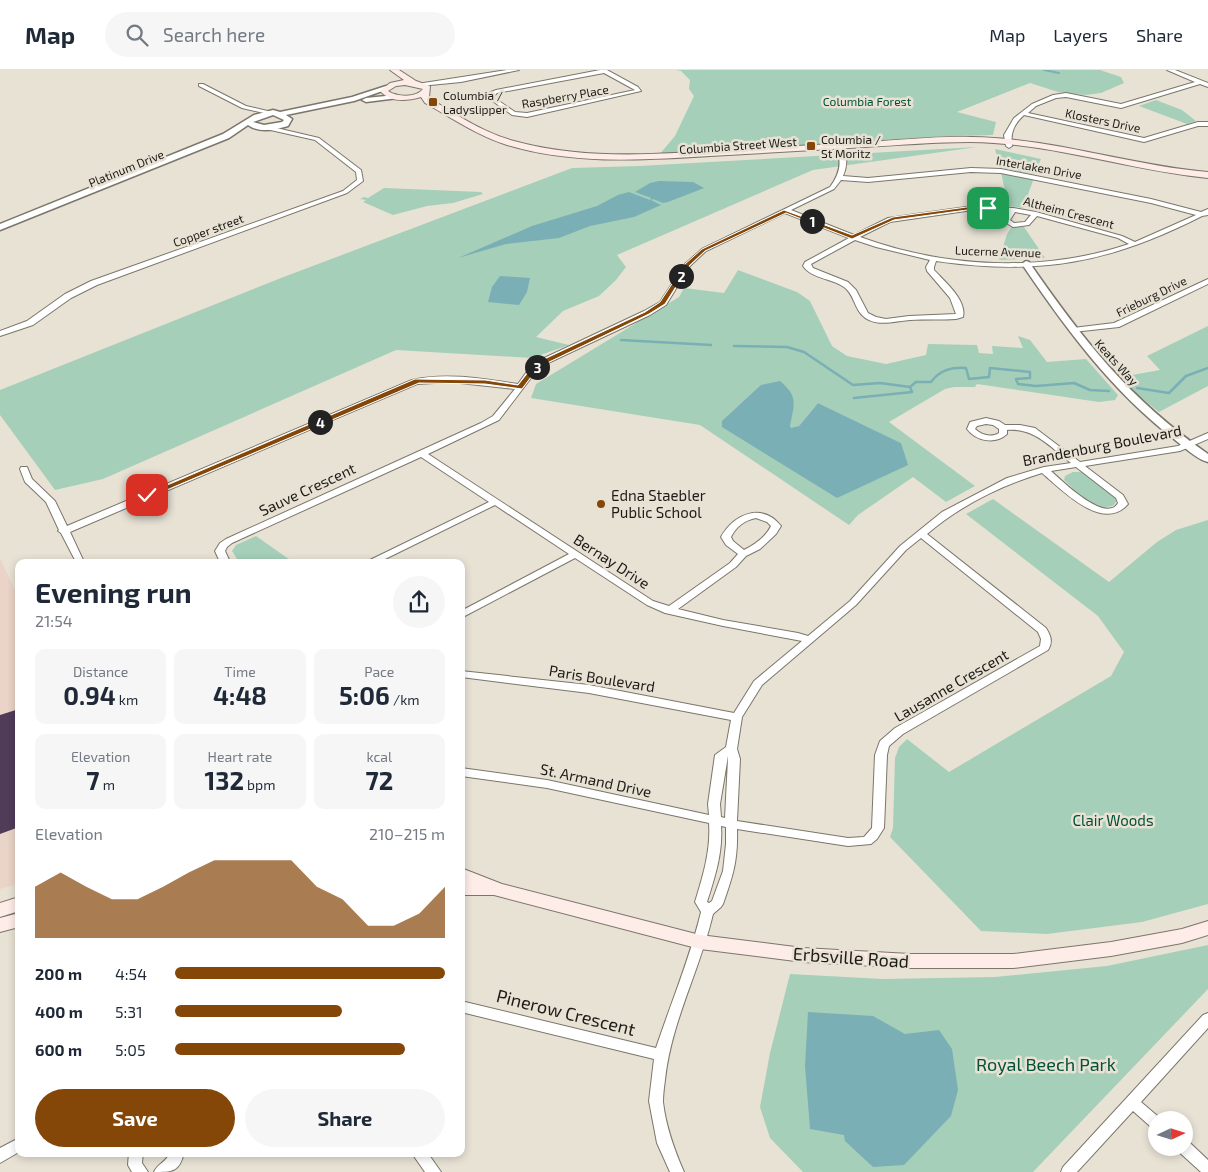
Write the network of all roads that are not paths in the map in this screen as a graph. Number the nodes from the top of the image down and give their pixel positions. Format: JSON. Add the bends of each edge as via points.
{"nodes":[{"id":1,"x":394,"y":70,"type":"edge"},
{"id":2,"x":516,"y":70,"type":"edge"},
{"id":3,"x":604,"y":70,"type":"edge"},
{"id":4,"x":1170,"y":70,"type":"edge"},
{"id":5,"x":385,"y":72,"type":"dead end"},
{"id":6,"x":461,"y":80,"type":"junction"},
{"id":7,"x":1200,"y":82,"type":"junction"},
{"id":8,"x":418,"y":84,"type":"junction"},
{"id":9,"x":202,"y":85,"type":"dead end"},
{"id":10,"x":1208,"y":85,"type":"edge"},
{"id":11,"x":426,"y":92,"type":"junction"},
{"id":12,"x":392,"y":93,"type":"junction"},
{"id":13,"x":244,"y":107,"type":"junction"},
{"id":14,"x":1022,"y":113,"type":"junction"},
{"id":15,"x":276,"y":114,"type":"junction"},
{"id":16,"x":250,"y":120,"type":"junction"},
{"id":17,"x":288,"y":120,"type":"junction"},
{"id":18,"x":1208,"y":124,"type":"edge"},
{"id":19,"x":264,"y":128,"type":"junction"},
{"id":20,"x":308,"y":136,"type":"junction"},
{"id":21,"x":1008,"y":143,"type":"junction"},
{"id":22,"x":840,"y":149,"type":"junction"},
{"id":23,"x":1208,"y":175,"type":"edge"},
{"id":24,"x":839,"y":178,"type":"junction"},
{"id":25,"x":1208,"y":181,"type":"edge"},
{"id":26,"x":1013,"y":210,"type":"junction"},
{"id":27,"x":786,"y":212,"type":"junction"},
{"id":28,"x":1036,"y":214,"type":"junction"},
{"id":29,"x":1206,"y":214,"type":"edge"},
{"id":30,"x":0,"y":229,"type":"edge"},
{"id":31,"x":852,"y":237,"type":"junction"},
{"id":32,"x":1134,"y":244,"type":"junction"},
{"id":33,"x":934,"y":258,"type":"junction"},
{"id":34,"x":1026,"y":264,"type":"junction"},
{"id":35,"x":1208,"y":281,"type":"edge"},
{"id":36,"x":1073,"y":330,"type":"junction"},
{"id":37,"x":0,"y":334,"type":"edge"},
{"id":38,"x":520,"y":387,"type":"junction"},
{"id":39,"x":1003,"y":428,"type":"dead end"},
{"id":40,"x":1208,"y":436,"type":"edge"},
{"id":41,"x":1188,"y":446,"type":"junction"},
{"id":42,"x":421,"y":453,"type":"junction"},
{"id":43,"x":1208,"y":459,"type":"edge"},
{"id":44,"x":1078,"y":465,"type":"junction"},
{"id":45,"x":24,"y":469,"type":"dead end"},
{"id":46,"x":1044,"y":470,"type":"junction"},
{"id":47,"x":495,"y":502,"type":"junction"},
{"id":48,"x":63,"y":531,"type":"junction"},
{"id":49,"x":920,"y":533,"type":"junction"},
{"id":50,"x":743,"y":554,"type":"junction"},
{"id":51,"x":574,"y":555,"type":"junction"},
{"id":52,"x":78,"y":559,"type":"edge"},
{"id":53,"x":224,"y":559,"type":"edge"},
{"id":54,"x":379,"y":559,"type":"edge"},
{"id":55,"x":669,"y":611,"type":"junction"},
{"id":56,"x":465,"y":613,"type":"edge"},
{"id":57,"x":809,"y":640,"type":"junction"},
{"id":58,"x":465,"y":674,"type":"edge"},
{"id":59,"x":737,"y":718,"type":"junction"},
{"id":60,"x":730,"y":749,"type":"junction"},
{"id":61,"x":465,"y":773,"type":"edge"},
{"id":62,"x":723,"y":822,"type":"junction"},
{"id":63,"x":465,"y":876,"type":"edge"},
{"id":64,"x":465,"y":889,"type":"edge"},
{"id":65,"x":498,"y":890,"type":"junction"},
{"id":66,"x":15,"y":905,"type":"edge"},
{"id":67,"x":0,"y":910,"type":"edge"},
{"id":68,"x":707,"y":910,"type":"junction"},
{"id":69,"x":15,"y":921,"type":"edge"},
{"id":70,"x":0,"y":925,"type":"edge"},
{"id":71,"x":1208,"y":928,"type":"edge"},
{"id":72,"x":700,"y":942,"type":"junction"},
{"id":73,"x":465,"y":1007,"type":"edge"},
{"id":74,"x":1208,"y":1019,"type":"edge"},
{"id":75,"x":661,"y":1055,"type":"junction"},
{"id":76,"x":1132,"y":1102,"type":"junction"},
{"id":77,"x":1148,"y":1116,"type":"edge"},
{"id":78,"x":15,"y":1147,"type":"edge"},
{"id":79,"x":1193,"y":1155,"type":"edge"},
{"id":80,"x":0,"y":1156,"type":"edge"},
{"id":81,"x":136,"y":1157,"type":"edge"},
{"id":82,"x":176,"y":1157,"type":"edge"},
{"id":83,"x":422,"y":1157,"type":"edge"},
{"id":84,"x":1208,"y":1169,"type":"edge"},
{"id":85,"x":141,"y":1172,"type":"edge"},
{"id":86,"x":161,"y":1172,"type":"edge"},
{"id":87,"x":434,"y":1172,"type":"edge"},
{"id":88,"x":677,"y":1172,"type":"edge"},
{"id":89,"x":1068,"y":1172,"type":"edge"}],
"edges":[{"from":1,"to":8,"type":"main road"},
{"from":2,"to":6,"type":"street"},
{"from":3,"to":3,"type":"street","name":"Raspberry Place","via":[[638,91],[527,115],[514,114],[490,97],[496,92]]},
{"from":4,"to":7,"type":"street"},
{"from":5,"to":12,"type":"main road","via":[[393,80]]},
{"from":6,"to":8,"type":"street"},
{"from":6,"to":11,"type":"street"},
{"from":7,"to":10,"type":"street"},
{"from":7,"to":14,"type":"street","via":[[1121,106],[1058,95]]},
{"from":8,"to":11,"type":"main road","name":"Columbia Street West","via":[[425,86]]},
{"from":8,"to":12,"type":"main road","via":[[401,83]]},
{"from":9,"to":13,"type":"street"},
{"from":11,"to":12,"type":"main road","via":[[414,97]]},
{"from":11,"to":22,"type":"main road","name":"Columbia Street West","via":[[428,101],[486,134],[525,147],[570,155],[640,158]]},
{"from":12,"to":15,"type":"street"},
{"from":12,"to":17,"type":"street","via":[[308,111]]},
{"from":12,"to":22,"type":"main road","name":"Columbia Street West","via":[[426,107],[471,135],[507,149],[553,158],[637,164]]},
{"from":13,"to":15,"type":"street"},
{"from":13,"to":16,"type":"street","via":[[250,112]]},
{"from":14,"to":18,"type":"street","name":"Klosters Drive","via":[[1144,140]]},
{"from":14,"to":21,"type":"street","via":[[1009,129]]},
{"from":15,"to":16,"type":"street"},
{"from":15,"to":17,"type":"street"},
{"from":16,"to":19,"type":"street","via":[[252,125]]},
{"from":16,"to":30,"type":"street","name":"Platinum Drive","via":[[238,130],[207,144]]},
{"from":17,"to":19,"type":"street","name":"Platinum Drive","via":[[280,126]]},
{"from":17,"to":20,"type":"street","via":[[293,128]]},
{"from":19,"to":20,"type":"street"},
{"from":19,"to":30,"type":"street","name":"Platinum Drive","via":[[244,131]]},
{"from":20,"to":37,"type":"street","name":"Copper street","via":[[359,171],[360,181],[345,192],[87,285],[30,323]]},
{"from":21,"to":22,"type":"main road","name":"Columbia Street West"},
{"from":21,"to":23,"type":"main road","name":"Columbia Street West","via":[[1046,145]]},
{"from":21,"to":25,"type":"main road","name":"Columbia Street West"},
{"from":22,"to":24,"type":"street","via":[[844,162]]},
{"from":24,"to":27,"type":"street","via":[[826,192]]},
{"from":24,"to":29,"type":"street","name":"Interlaken Drive","via":[[868,180],[1001,171]]},
{"from":26,"to":28,"type":"street","name":"Altheim Crescent"},
{"from":26,"to":28,"type":"street","via":[[1006,221],[1013,224],[1027,224]]},
{"from":26,"to":31,"type":"street","name":"Altheim Crescent","via":[[973,208],[900,218],[883,222]]},
{"from":27,"to":31,"type":"street","name":"Lucerne Avenue"},
{"from":27,"to":38,"type":"street","via":[[704,250],[687,265],[663,303],[543,362]]},
{"from":28,"to":32,"type":"street","name":"Altheim Crescent","via":[[1120,237]]},
{"from":29,"to":32,"type":"street","name":"Lucerne Avenue"},
{"from":31,"to":33,"type":"street","name":"Lucerne Avenue","via":[[896,251]]},
{"from":31,"to":33,"type":"street","name":"Altheim Crescent","via":[[806,266],[845,284],[865,314],[880,321],[949,319],[960,315],[961,309],[931,271]]},
{"from":32,"to":34,"type":"street","name":"Lucerne Avenue","via":[[1065,261]]},
{"from":33,"to":34,"type":"street","name":"Lucerne Avenue"},
{"from":34,"to":36,"type":"street","name":"Keats Way"},
{"from":35,"to":36,"type":"street","name":"Frieburg Drive","via":[[1116,326]]},
{"from":36,"to":41,"type":"street","name":"Keats Way","via":[[1126,392]]},
{"from":38,"to":42,"type":"street","via":[[496,418]]},
{"from":38,"to":48,"type":"street","via":[[485,382],[414,382]]},
{"from":39,"to":44,"type":"street","via":[[1028,428]]},
{"from":40,"to":41,"type":"street","name":"Brandenburg Boulevard"},
{"from":41,"to":43,"type":"street","name":"Keats Way"},
{"from":41,"to":44,"type":"street","name":"Brandenburg Boulevard"},
{"from":42,"to":47,"type":"street","name":"Bernay Drive"},
{"from":42,"to":53,"type":"street","name":"Sauve Crescent","via":[[228,541],[220,551]]},
{"from":44,"to":46,"type":"street","name":"Brandenburg Boulevard"},
{"from":44,"to":46,"type":"street","via":[[1120,497],[1122,507],[1110,511],[1093,509]]},
{"from":45,"to":48,"type":"street","via":[[28,480],[50,501]]},
{"from":46,"to":49,"type":"street","name":"Brandenburg Boulevard","via":[[1010,480],[972,499]]},
{"from":47,"to":51,"type":"street","name":"Bernay Drive"},
{"from":47,"to":54,"type":"street"},
{"from":48,"to":52,"type":"street"},
{"from":49,"to":57,"type":"street","name":"Brandenburg Boulevard","via":[[854,603]]},
{"from":49,"to":62,"type":"street","name":"Lausanne Crescent","via":[[1042,630],[1046,638],[1044,648],[899,731],[884,744],[878,828],[867,841],[848,842]]},
{"from":50,"to":50,"type":"street","via":[[757,547],[773,532],[776,526],[773,522],[766,517],[743,518],[728,531],[729,543]]},
{"from":50,"to":55,"type":"street","via":[[733,565]]},
{"from":51,"to":55,"type":"street","name":"Bernay Drive","via":[[650,603]]},
{"from":51,"to":56,"type":"street"},
{"from":55,"to":57,"type":"street","name":"Bernay Drive"},
{"from":57,"to":59,"type":"street","name":"Brandenburg Boulevard","via":[[758,683]]},
{"from":58,"to":59,"type":"street","name":"Paris Boulevard","via":[[589,690]]},
{"from":59,"to":60,"type":"street","name":"Brandenburg Boulevard"},
{"from":60,"to":62,"type":"street","name":"Brandenburg Boulevard","via":[[734,759]]},
{"from":60,"to":62,"type":"street","name":"Brandenburg Boulevard","via":[[721,755],[714,804]]},
{"from":61,"to":62,"type":"street","name":"St. Armand Drive","via":[[547,784]]},
{"from":62,"to":68,"type":"street","name":"Brandenburg Boulevard","via":[[716,836],[701,902]]},
{"from":62,"to":68,"type":"street","name":"Brandenburg Boulevard","via":[[732,844],[729,871],[717,904]]},
{"from":63,"to":65,"type":"main road","name":"Erbsville Road"},
{"from":64,"to":65,"type":"main road","name":"Erbsville Road"},
{"from":65,"to":72,"type":"main road","name":"Erbsville Road"},
{"from":66,"to":67,"type":"main road"},
{"from":68,"to":72,"type":"street","name":"Brandenburg Boulevard"},
{"from":69,"to":70,"type":"main road"},
{"from":71,"to":72,"type":"main road","name":"Erbsville Road","via":[[1111,949],[1014,961],[910,961],[802,955]]},
{"from":72,"to":75,"type":"street","name":"Brandenburg Boulevard"},
{"from":73,"to":75,"type":"street","name":"Pinerow Crescent"},
{"from":74,"to":76,"type":"street"},
{"from":75,"to":88,"type":"street","name":"Brandenburg Boulevard","via":[[656,1101],[664,1143]]},
{"from":76,"to":77,"type":"street"},
{"from":76,"to":89,"type":"street"},
{"from":78,"to":80,"type":"street"},
{"from":79,"to":84,"type":"street"},
{"from":81,"to":85,"type":"street","via":[[135,1165]]},
{"from":82,"to":86,"type":"street","via":[[170,1167]]},
{"from":83,"to":87,"type":"street"}]}
